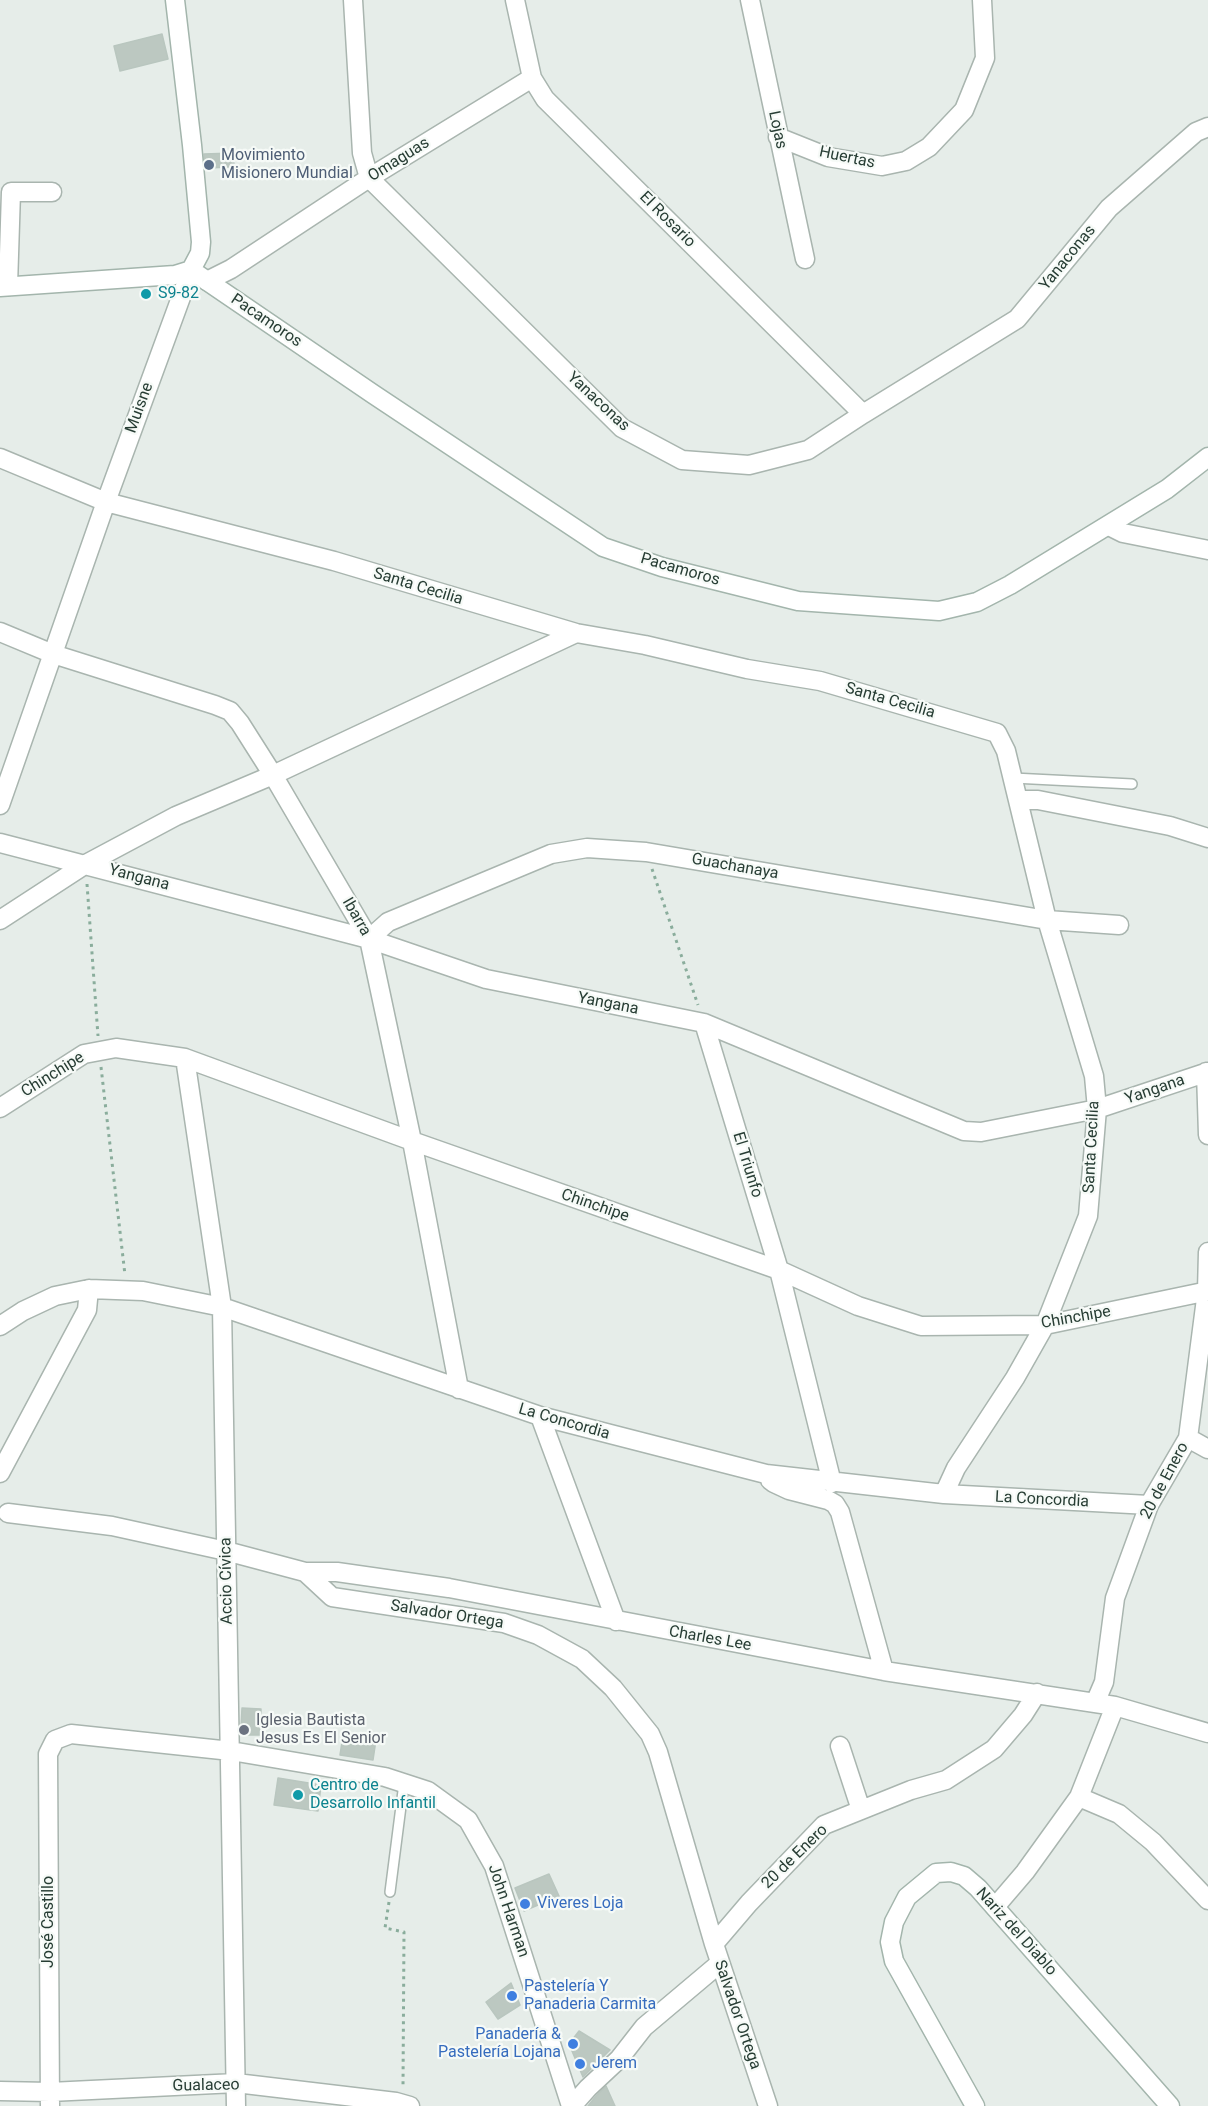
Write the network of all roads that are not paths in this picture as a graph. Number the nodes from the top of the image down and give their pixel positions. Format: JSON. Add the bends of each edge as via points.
{"nodes":[{"id":1,"x":175,"y":0,"type":"edge"},
{"id":2,"x":353,"y":0,"type":"edge"},
{"id":3,"x":515,"y":0,"type":"edge"},
{"id":4,"x":750,"y":0,"type":"edge"},
{"id":5,"x":982,"y":0,"type":"edge"},
{"id":6,"x":532,"y":78,"type":"junction"},
{"id":7,"x":1208,"y":127,"type":"edge"},
{"id":8,"x":778,"y":137,"type":"junction"},
{"id":9,"x":369,"y":178,"type":"junction"},
{"id":10,"x":52,"y":192,"type":"dead end"},
{"id":11,"x":805,"y":259,"type":"dead end"},
{"id":12,"x":191,"y":270,"type":"junction"},
{"id":13,"x":207,"y":281,"type":"junction"},
{"id":14,"x":4,"y":287,"type":"edge"},
{"id":15,"x":863,"y":414,"type":"junction"},
{"id":16,"x":1208,"y":456,"type":"edge"},
{"id":17,"x":0,"y":458,"type":"edge"},
{"id":18,"x":106,"y":502,"type":"junction"},
{"id":19,"x":1109,"y":526,"type":"junction"},
{"id":20,"x":1208,"y":550,"type":"edge"},
{"id":21,"x":0,"y":632,"type":"edge"},
{"id":22,"x":576,"y":633,"type":"junction"},
{"id":23,"x":53,"y":654,"type":"junction"},
{"id":24,"x":273,"y":775,"type":"junction"},
{"id":25,"x":1013,"y":778,"type":"junction"},
{"id":26,"x":1132,"y":784,"type":"dead end"},
{"id":27,"x":1019,"y":800,"type":"junction"},
{"id":28,"x":0,"y":805,"type":"edge"},
{"id":29,"x":1208,"y":838,"type":"edge"},
{"id":30,"x":0,"y":843,"type":"edge"},
{"id":31,"x":86,"y":864,"type":"junction"},
{"id":32,"x":0,"y":920,"type":"edge"},
{"id":33,"x":1047,"y":920,"type":"junction"},
{"id":34,"x":1119,"y":925,"type":"dead end"},
{"id":35,"x":369,"y":939,"type":"junction"},
{"id":36,"x":704,"y":1023,"type":"junction"},
{"id":37,"x":185,"y":1058,"type":"junction"},
{"id":38,"x":1207,"y":1072,"type":"edge"},
{"id":39,"x":0,"y":1108,"type":"edge"},
{"id":40,"x":1096,"y":1109,"type":"junction"},
{"id":41,"x":1208,"y":1135,"type":"edge"},
{"id":42,"x":412,"y":1141,"type":"junction"},
{"id":43,"x":1208,"y":1252,"type":"edge"},
{"id":44,"x":779,"y":1270,"type":"junction"},
{"id":45,"x":88,"y":1289,"type":"junction"},
{"id":46,"x":1208,"y":1291,"type":"edge"},
{"id":47,"x":222,"y":1307,"type":"junction"},
{"id":48,"x":1045,"y":1325,"type":"junction"},
{"id":49,"x":0,"y":1326,"type":"edge"},
{"id":50,"x":459,"y":1389,"type":"junction"},
{"id":51,"x":540,"y":1416,"type":"junction"},
{"id":52,"x":1188,"y":1438,"type":"junction"},
{"id":53,"x":1208,"y":1449,"type":"edge"},
{"id":54,"x":0,"y":1473,"type":"edge"},
{"id":55,"x":766,"y":1474,"type":"junction"},
{"id":56,"x":832,"y":1482,"type":"junction"},
{"id":57,"x":944,"y":1494,"type":"junction"},
{"id":58,"x":1149,"y":1505,"type":"junction"},
{"id":59,"x":8,"y":1513,"type":"dead end"},
{"id":60,"x":226,"y":1551,"type":"junction"},
{"id":61,"x":305,"y":1572,"type":"junction"},
{"id":62,"x":616,"y":1621,"type":"junction"},
{"id":63,"x":884,"y":1671,"type":"junction"},
{"id":64,"x":1037,"y":1693,"type":"junction"},
{"id":65,"x":1095,"y":1703,"type":"junction"},
{"id":66,"x":1115,"y":1707,"type":"junction"},
{"id":67,"x":1208,"y":1733,"type":"edge"},
{"id":68,"x":55,"y":1740,"type":"joint"},
{"id":69,"x":840,"y":1746,"type":"dead end"},
{"id":70,"x":231,"y":1750,"type":"junction"},
{"id":71,"x":404,"y":1783,"type":"junction"},
{"id":72,"x":1079,"y":1797,"type":"junction"},
{"id":73,"x":861,"y":1810,"type":"junction"},
{"id":74,"x":390,"y":1892,"type":"road end"},
{"id":75,"x":1208,"y":1900,"type":"edge"},
{"id":76,"x":995,"y":1907,"type":"junction"},
{"id":77,"x":714,"y":1944,"type":"junction"},
{"id":78,"x":720,"y":1963,"type":"junction"},
{"id":79,"x":236,"y":2083,"type":"junction"},
{"id":80,"x":0,"y":2091,"type":"edge"},
{"id":81,"x":50,"y":2099,"type":"edge"},
{"id":82,"x":407,"y":2105,"type":"edge"},
{"id":83,"x":236,"y":2106,"type":"edge"},
{"id":84,"x":572,"y":2106,"type":"edge"},
{"id":85,"x":768,"y":2106,"type":"edge"},
{"id":86,"x":975,"y":2106,"type":"edge"},
{"id":87,"x":1170,"y":2106,"type":"edge"}],
"edges":[{"from":1,"to":12,"type":"street","name":"Muisne","via":[[201,242]]},
{"from":2,"to":9,"type":"street","via":[[362,153]]},
{"from":3,"to":6,"type":"street","name":"El Rosario"},
{"from":4,"to":8,"type":"street","name":"Lojas"},
{"from":5,"to":8,"type":"street","name":"Huertas","via":[[985,58],[964,110],[929,147],[906,161],[882,166],[828,157]]},
{"from":6,"to":9,"type":"street","name":"Omaguas"},
{"from":6,"to":15,"type":"street","name":"El Rosario","via":[[545,99]]},
{"from":7,"to":15,"type":"street","name":"Yanaconas","via":[[1196,132],[1109,208],[1017,319]]},
{"from":8,"to":11,"type":"street","name":"Lojas"},
{"from":9,"to":13,"type":"street","name":"Omaguas"},
{"from":9,"to":15,"type":"street","name":"Yanaconas","via":[[622,428],[682,460],[749,465],[798,453]]},
{"from":10,"to":14,"type":"street","via":[[11,192]]},
{"from":12,"to":13,"type":"street","name":"Pacamoros"},
{"from":12,"to":14,"type":"street","via":[[175,275]]},
{"from":12,"to":18,"type":"street","name":"Muisne"},
{"from":13,"to":19,"type":"street","name":"Pacamoros","via":[[560,520],[603,547],[662,567],[798,602],[939,610],[977,602]]},
{"from":16,"to":19,"type":"street","name":"Pacamoros","via":[[1167,489]]},
{"from":17,"to":18,"type":"street","name":"Santa Cecilia"},
{"from":18,"to":22,"type":"street","name":"Santa Cecilia","via":[[334,561]]},
{"from":18,"to":23,"type":"street","name":"Muisne"},
{"from":19,"to":20,"type":"street","via":[[1123,533]]},
{"from":21,"to":23,"type":"street","name":"Ibarra"},
{"from":22,"to":24,"type":"street"},
{"from":22,"to":25,"type":"street","name":"Santa Cecilia","via":[[820,681],[976,726],[997,733]]},
{"from":23,"to":24,"type":"street","name":"Ibarra","via":[[230,711]]},
{"from":23,"to":28,"type":"street","name":"Muisne"},
{"from":24,"to":31,"type":"street","via":[[176,816]]},
{"from":24,"to":35,"type":"street","name":"Ibarra"},
{"from":25,"to":26,"type":"lane"},
{"from":25,"to":27,"type":"street","name":"Santa Cecilia"},
{"from":27,"to":29,"type":"street","via":[[1038,800],[1170,826]]},
{"from":27,"to":33,"type":"street","name":"Santa Cecilia"},
{"from":30,"to":31,"type":"street","name":"Yangana"},
{"from":31,"to":32,"type":"street"},
{"from":31,"to":35,"type":"street","name":"Yangana"},
{"from":33,"to":34,"type":"street","name":"Guachanaya"},
{"from":33,"to":35,"type":"street","name":"Guachanaya","via":[[646,852],[587,848],[550,854],[388,922]]},
{"from":33,"to":40,"type":"street","name":"Santa Cecilia","via":[[1094,1076]]},
{"from":35,"to":36,"type":"street","name":"Yangana","via":[[486,979]]},
{"from":35,"to":42,"type":"street","name":"Ibarra"},
{"from":36,"to":40,"type":"street","name":"Yangana","via":[[964,1131],[981,1132]]},
{"from":36,"to":44,"type":"street","name":"El Triunfo"},
{"from":37,"to":39,"type":"street","name":"Chinchipe","via":[[116,1048],[84,1054]]},
{"from":37,"to":42,"type":"street","name":"Chinchipe"},
{"from":37,"to":47,"type":"street","name":"Accio Cívica"},
{"from":38,"to":40,"type":"street","name":"Yangana"},
{"from":38,"to":41,"type":"street"},
{"from":40,"to":48,"type":"street","name":"Santa Cecilia","via":[[1088,1216]]},
{"from":42,"to":44,"type":"street","name":"Chinchipe"},
{"from":42,"to":50,"type":"street","name":"Ibarra"},
{"from":43,"to":46,"type":"street","name":"20 de Enero"},
{"from":44,"to":48,"type":"street","name":"Chinchipe","via":[[858,1306],[921,1326]]},
{"from":44,"to":56,"type":"street","name":"El Triunfo"},
{"from":45,"to":47,"type":"street","name":"La Concordia","via":[[143,1291]]},
{"from":45,"to":49,"type":"street","name":"La Concordia","via":[[55,1296]]},
{"from":45,"to":54,"type":"street","via":[[87,1310]]},
{"from":46,"to":48,"type":"street","name":"Chinchipe"},
{"from":46,"to":52,"type":"street","name":"20 de Enero"},
{"from":47,"to":50,"type":"street","name":"La Concordia"},
{"from":47,"to":60,"type":"street","name":"Accio Cívica"},
{"from":48,"to":57,"type":"street","name":"Santa Cecilia","via":[[956,1468]]},
{"from":50,"to":51,"type":"street","name":"La Concordia"},
{"from":51,"to":55,"type":"street","name":"La Concordia"},
{"from":51,"to":62,"type":"street"},
{"from":52,"to":53,"type":"street"},
{"from":52,"to":58,"type":"street","name":"20 de Enero"},
{"from":55,"to":56,"type":"street","name":"La Concordia"},
{"from":55,"to":63,"type":"street","via":[[774,1484],[835,1503]]},
{"from":56,"to":57,"type":"street","name":"La Concordia"},
{"from":57,"to":58,"type":"street","name":"La Concordia"},
{"from":58,"to":65,"type":"street","name":"20 de Enero","via":[[1114,1598],[1104,1682]]},
{"from":59,"to":60,"type":"street","name":"Salvador Ortega","via":[[112,1526]]},
{"from":60,"to":61,"type":"street","name":"Salvador Ortega"},
{"from":60,"to":70,"type":"street","name":"Accio Cívica"},
{"from":61,"to":62,"type":"street","name":"Charles Lee","via":[[337,1572],[437,1587]]},
{"from":61,"to":77,"type":"street","name":"Salvador Ortega","via":[[332,1598],[504,1623],[564,1648],[599,1674],[650,1734],[658,1752]]},
{"from":62,"to":63,"type":"street","name":"Charles Lee"},
{"from":63,"to":64,"type":"street","name":"Charles Lee"},
{"from":64,"to":65,"type":"street","name":"Charles Lee"},
{"from":64,"to":73,"type":"street","name":"20 de Enero","via":[[994,1749],[946,1780]]},
{"from":65,"to":66,"type":"street","name":"Charles Lee"},
{"from":66,"to":67,"type":"street","name":"Charles Lee"},
{"from":66,"to":72,"type":"street"},
{"from":68,"to":70,"type":"street","name":"John Harman","via":[[71,1734]]},
{"from":68,"to":81,"type":"street","name":"José Castillo","via":[[48,1755]]},
{"from":69,"to":73,"type":"street"},
{"from":70,"to":71,"type":"street","name":"John Harman"},
{"from":70,"to":79,"type":"street","name":"Accio Cívica"},
{"from":71,"to":74,"type":"lane"},
{"from":71,"to":84,"type":"street","name":"John Harman","via":[[428,1791],[468,1820],[494,1866]]},
{"from":72,"to":75,"type":"street","via":[[1119,1814],[1153,1842]]},
{"from":72,"to":76,"type":"street"},
{"from":73,"to":77,"type":"street","name":"20 de Enero","via":[[825,1825]]},
{"from":76,"to":86,"type":"street","name":"Nariz del Diablo","via":[[964,1876],[951,1872],[936,1874],[907,1897],[894,1922],[890,1942],[894,1961]]},
{"from":76,"to":87,"type":"street","name":"Nariz del Diablo"},
{"from":77,"to":78,"type":"street","name":"Salvador Ortega"},
{"from":78,"to":84,"type":"street","via":[[644,2026],[619,2059]]},
{"from":78,"to":85,"type":"street","name":"Salvador Ortega"},
{"from":79,"to":81,"type":"street","name":"Gualaceo"},
{"from":79,"to":82,"type":"street","name":"Gualaceo"},
{"from":79,"to":83,"type":"street","name":"Accio Cívica"},
{"from":80,"to":81,"type":"street","name":"Gualaceo"}]}
